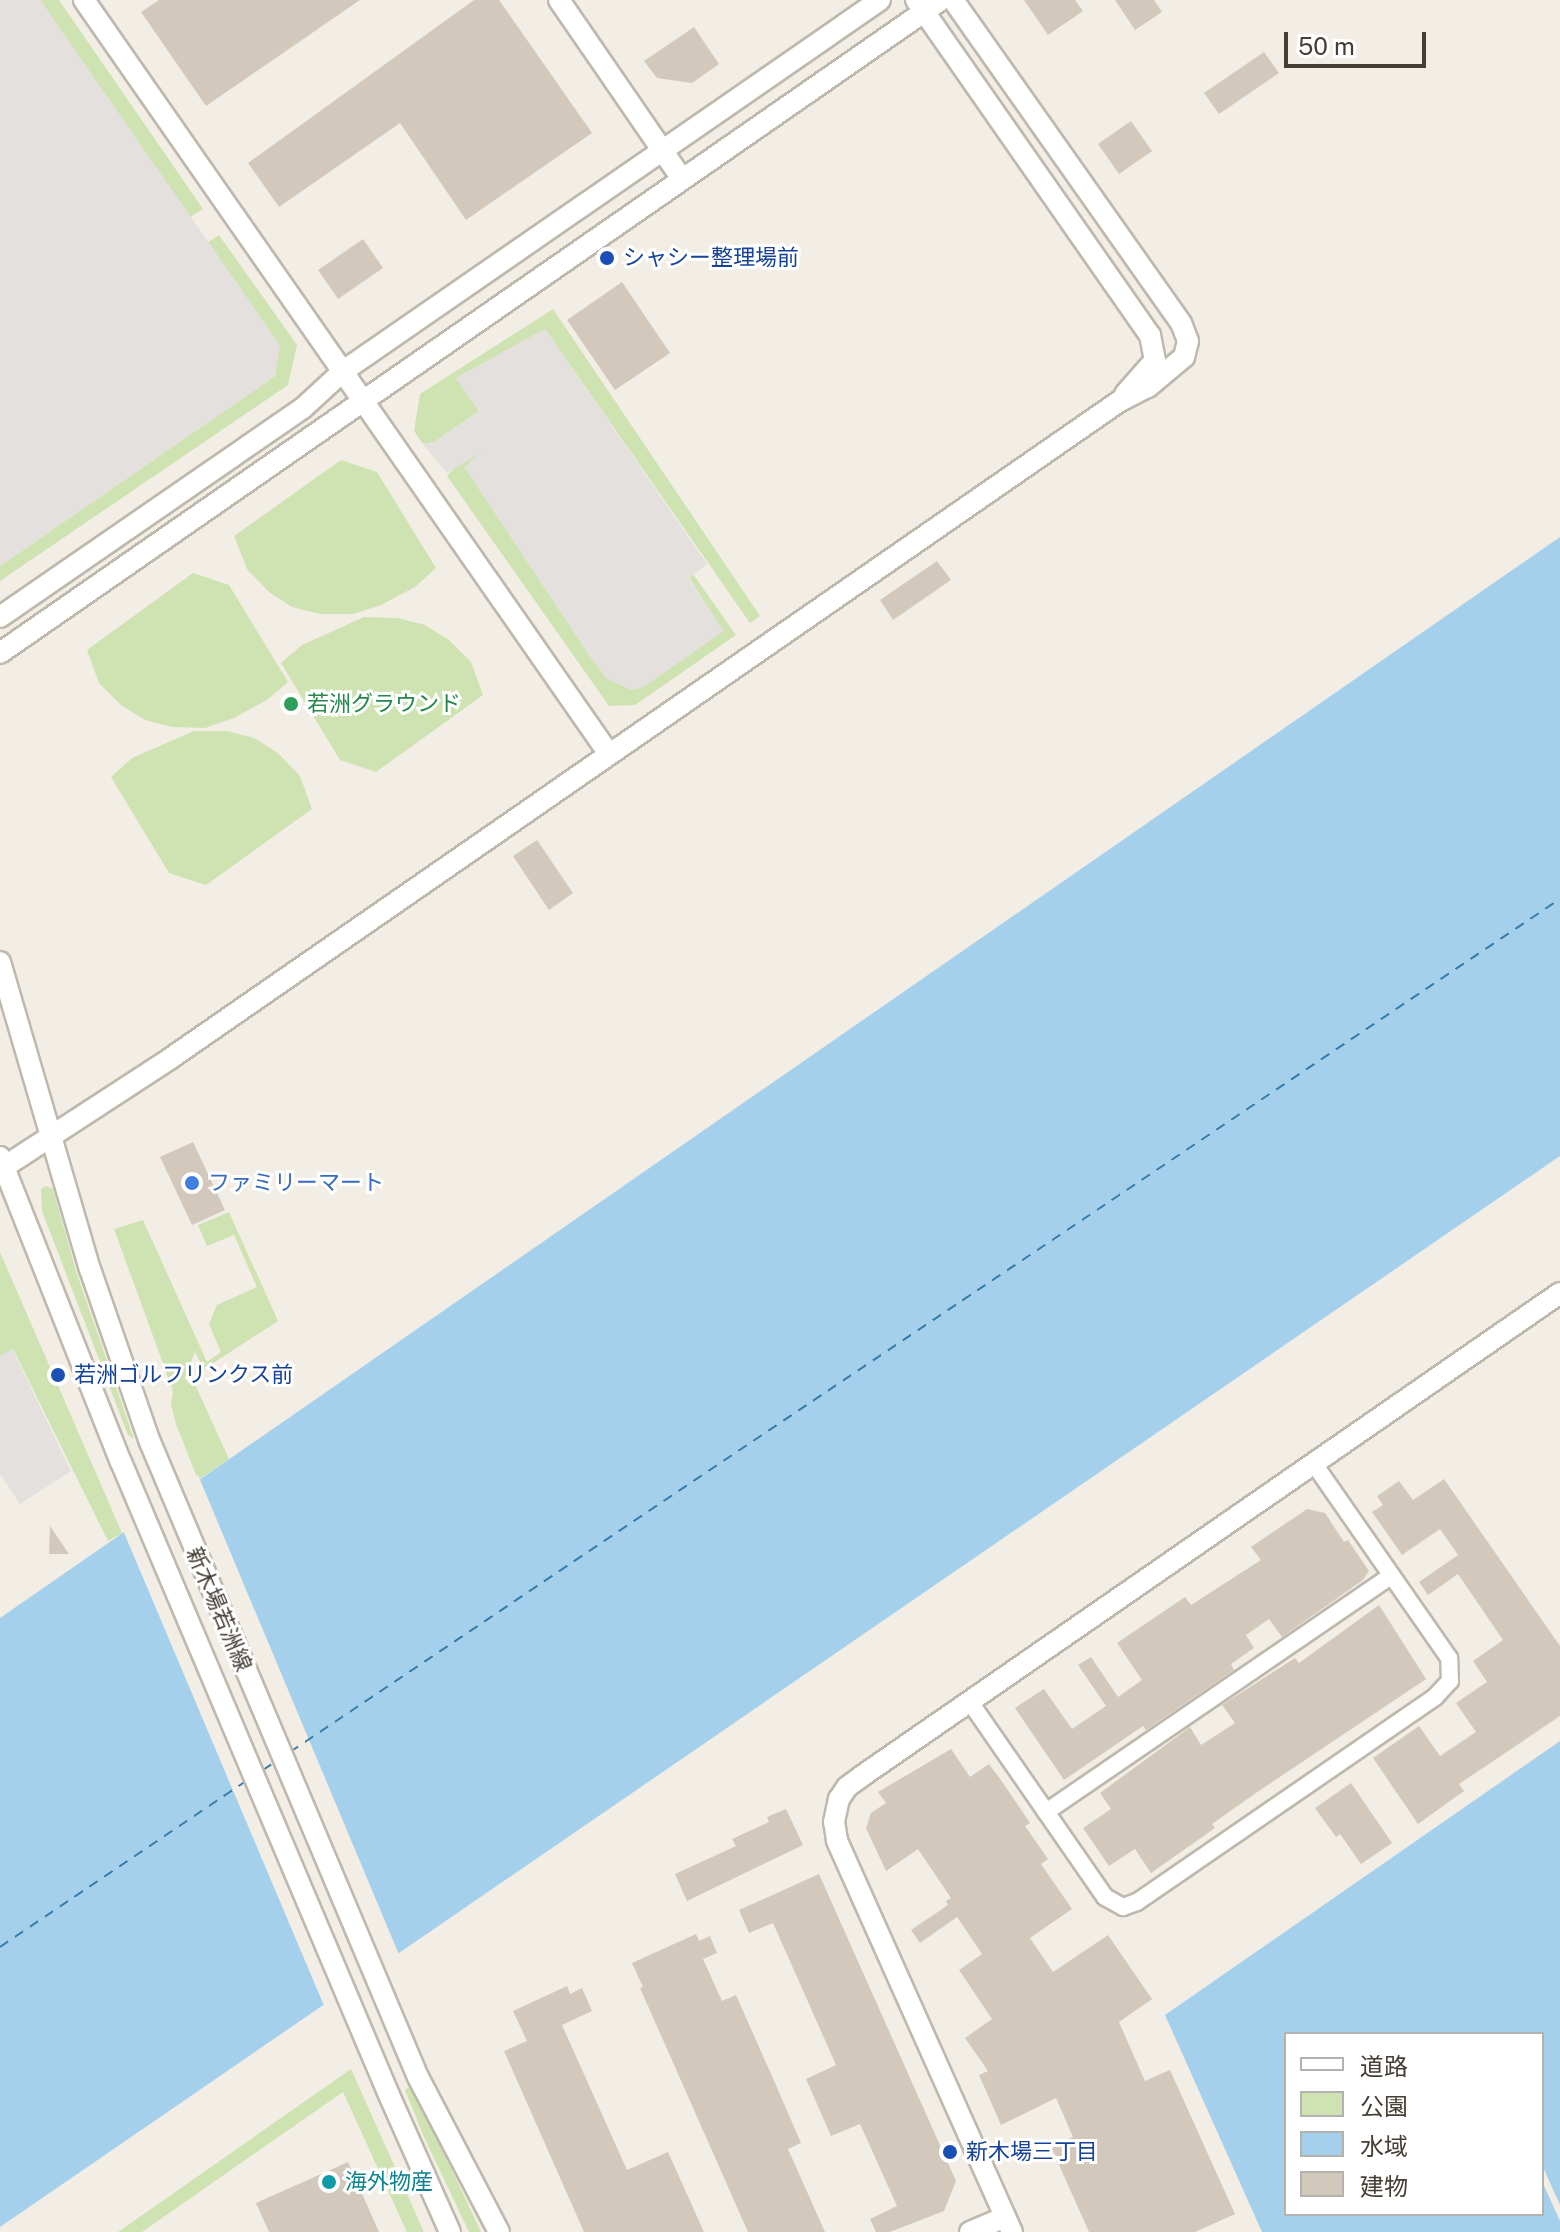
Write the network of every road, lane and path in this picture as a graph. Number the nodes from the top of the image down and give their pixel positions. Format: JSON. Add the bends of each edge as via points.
{"nodes":[{"id":1,"x":84,"y":0,"type":"edge"},
{"id":2,"x":559,"y":0,"type":"edge"},
{"id":3,"x":880,"y":0,"type":"edge"},
{"id":4,"x":953,"y":0,"type":"edge"},
{"id":5,"x":927,"y":4,"type":"edge"},
{"id":6,"x":663,"y":150,"type":"junction"},
{"id":7,"x":682,"y":179,"type":"junction"},
{"id":8,"x":342,"y":372,"type":"junction"},
{"id":9,"x":1120,"y":401,"type":"junction"},
{"id":10,"x":364,"y":402,"type":"junction"},
{"id":11,"x":0,"y":617,"type":"edge"},
{"id":12,"x":0,"y":653,"type":"edge"},
{"id":13,"x":609,"y":754,"type":"junction"},
{"id":14,"x":0,"y":962,"type":"edge"},
{"id":15,"x":52,"y":1137,"type":"junction"},
{"id":16,"x":2,"y":1162,"type":"edge"},
{"id":17,"x":1560,"y":1293,"type":"edge"},
{"id":18,"x":1314,"y":1464,"type":"junction"},
{"id":19,"x":1391,"y":1576,"type":"junction"},
{"id":20,"x":970,"y":1702,"type":"junction"},
{"id":21,"x":1046,"y":1812,"type":"junction"},
{"id":22,"x":1008,"y":2224,"type":"edge"},
{"id":23,"x":450,"y":2232,"type":"edge"},
{"id":24,"x":499,"y":2232,"type":"edge"},
{"id":25,"x":970,"y":2232,"type":"edge"}],
"edges":[{"from":1,"to":8,"type":"street"},
{"from":2,"to":6,"type":"street"},
{"from":3,"to":6,"type":"street"},
{"from":4,"to":9,"type":"street","via":[[1181,323],[1188,341],[1184,357],[1160,380]]},
{"from":5,"to":7,"type":"street"},
{"from":5,"to":9,"type":"street","via":[[1150,335],[1155,360]]},
{"from":6,"to":7,"type":"street"},
{"from":6,"to":8,"type":"street"},
{"from":7,"to":10,"type":"street"},
{"from":8,"to":10,"type":"street"},
{"from":8,"to":11,"type":"street","via":[[303,408]]},
{"from":9,"to":13,"type":"street"},
{"from":10,"to":12,"type":"street"},
{"from":10,"to":13,"type":"street"},
{"from":13,"to":15,"type":"street"},
{"from":14,"to":15,"type":"street","name":"新木場若洲線"},
{"from":15,"to":16,"type":"street"},
{"from":15,"to":24,"type":"street","name":"新木場若洲線","via":[[94,1282],[150,1442],[418,2077]]},
{"from":16,"to":23,"type":"street","name":"新木場若洲線","via":[[121,1462]]},
{"from":17,"to":18,"type":"street"},
{"from":18,"to":19,"type":"street"},
{"from":18,"to":20,"type":"street"},
{"from":19,"to":21,"type":"street"},
{"from":19,"to":21,"type":"street","via":[[1449,1658],[1450,1681],[1435,1697],[1163,1885],[1130,1906],[1111,1902]]},
{"from":20,"to":21,"type":"street"},
{"from":20,"to":22,"type":"street","via":[[847,1787],[834,1822],[837,1840]]},
{"from":22,"to":25,"type":"street"}]}
